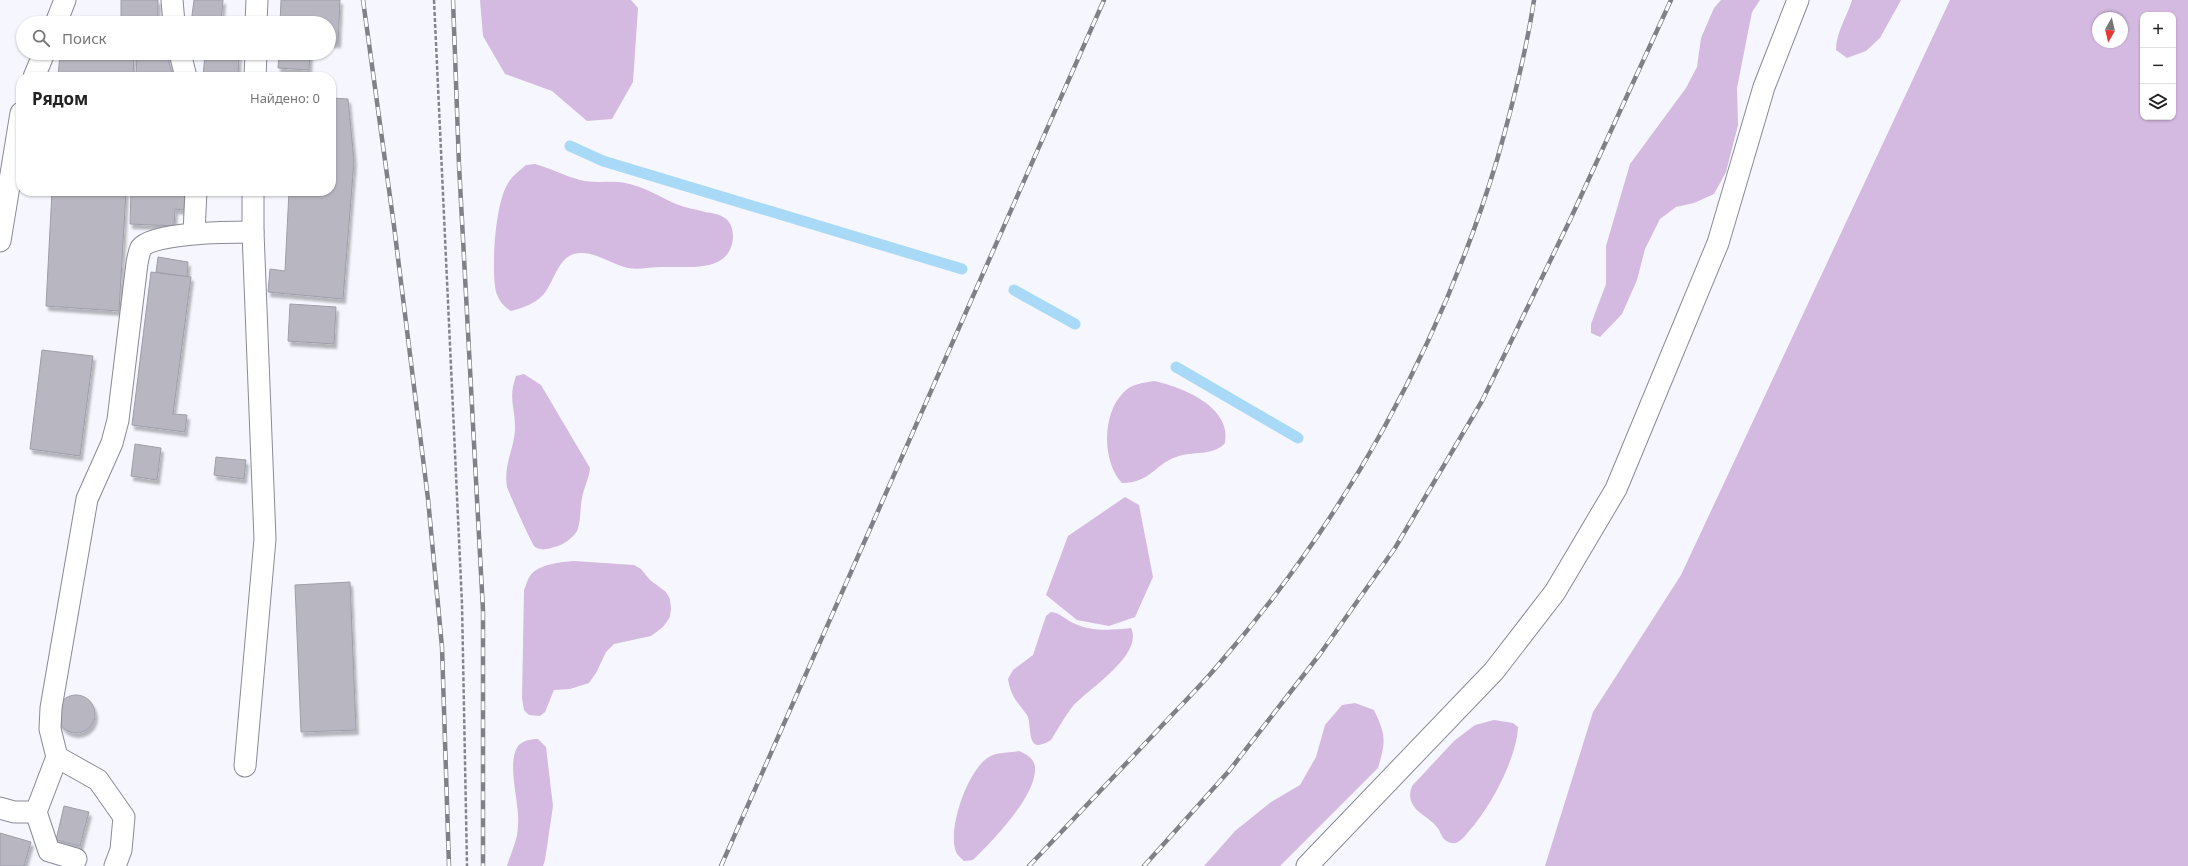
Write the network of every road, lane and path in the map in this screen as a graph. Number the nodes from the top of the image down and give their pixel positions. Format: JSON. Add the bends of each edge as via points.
{"nodes":[{"id":1,"x":65,"y":0,"type":"edge"},
{"id":2,"x":172,"y":0,"type":"edge"},
{"id":3,"x":256,"y":0,"type":"edge"},
{"id":4,"x":434,"y":0,"type":"edge"},
{"id":5,"x":1798,"y":0,"type":"edge"},
{"id":6,"x":59,"y":16,"type":"edge"},
{"id":7,"x":173,"y":16,"type":"edge"},
{"id":8,"x":256,"y":16,"type":"edge"},
{"id":9,"x":41,"y":60,"type":"edge"},
{"id":10,"x":182,"y":60,"type":"edge"},
{"id":11,"x":256,"y":60,"type":"edge"},
{"id":12,"x":36,"y":72,"type":"edge"},
{"id":13,"x":185,"y":72,"type":"edge"},
{"id":14,"x":255,"y":72,"type":"edge"},
{"id":15,"x":16,"y":143,"type":"edge"},
{"id":16,"x":196,"y":196,"type":"edge"},
{"id":17,"x":253,"y":196,"type":"edge"},
{"id":18,"x":253,"y":232,"type":"junction"},
{"id":19,"x":194,"y":233,"type":"junction"},
{"id":20,"x":0,"y":241,"type":"edge"},
{"id":21,"x":56,"y":757,"type":"junction"},
{"id":22,"x":245,"y":766,"type":"dead end"},
{"id":23,"x":0,"y":808,"type":"edge"},
{"id":24,"x":36,"y":812,"type":"junction"},
{"id":25,"x":76,"y":859,"type":"dead end"},
{"id":26,"x":115,"y":866,"type":"edge"},
{"id":27,"x":467,"y":866,"type":"edge"},
{"id":28,"x":1307,"y":866,"type":"edge"}],
"edges":[{"from":1,"to":6,"type":"lane"},
{"from":2,"to":7,"type":"lane"},
{"from":3,"to":8,"type":"lane"},
{"from":4,"to":27,"type":"path","via":[[462,596]]},
{"from":5,"to":28,"type":"lane","via":[[1764,86],[1718,243],[1616,489],[1555,592],[1494,671]]},
{"from":9,"to":12,"type":"lane"},
{"from":10,"to":13,"type":"lane"},
{"from":11,"to":14,"type":"lane"},
{"from":15,"to":20,"type":"lane"},
{"from":16,"to":19,"type":"lane"},
{"from":17,"to":18,"type":"lane"},
{"from":18,"to":19,"type":"lane"},
{"from":18,"to":22,"type":"lane","via":[[265,539]]},
{"from":19,"to":21,"type":"lane","via":[[148,242],[141,249],[137,263],[118,420],[112,443],[87,499],[51,708],[50,729]]},
{"from":21,"to":24,"type":"lane"},
{"from":21,"to":26,"type":"lane","via":[[98,780],[124,817],[121,850]]},
{"from":23,"to":24,"type":"lane","via":[[14,812]]},
{"from":24,"to":25,"type":"lane","via":[[49,851]]}]}
